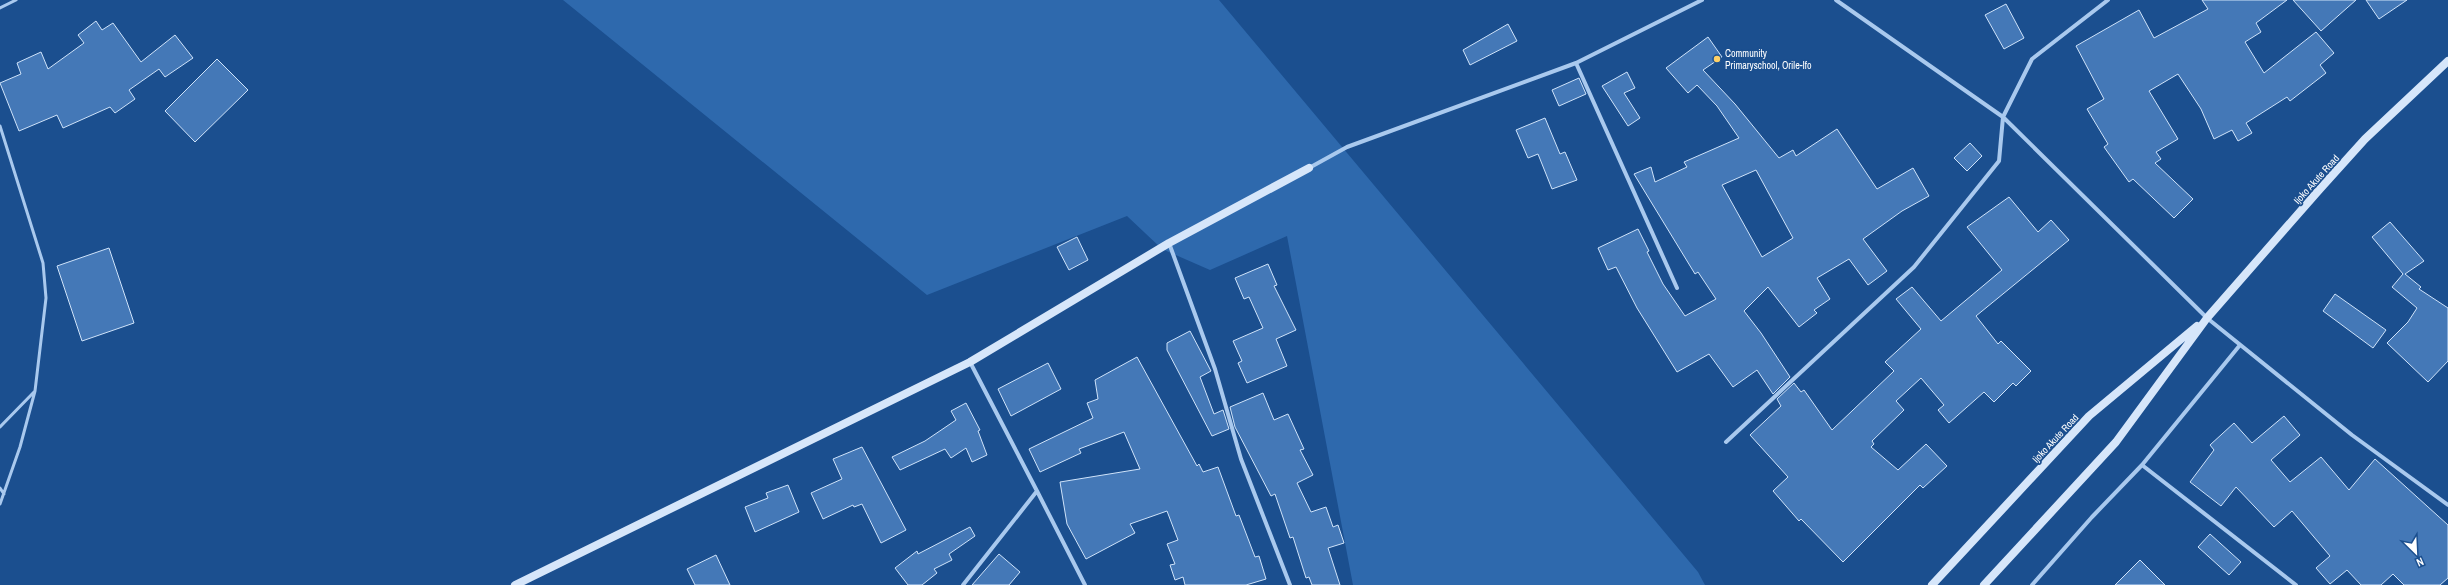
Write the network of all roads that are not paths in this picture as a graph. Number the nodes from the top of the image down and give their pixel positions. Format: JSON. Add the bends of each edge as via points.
{"nodes":[{"id":1,"x":16,"y":0,"type":"edge"},
{"id":2,"x":1702,"y":0,"type":"edge"},
{"id":3,"x":1836,"y":0,"type":"edge"},
{"id":4,"x":2108,"y":0,"type":"edge"},
{"id":5,"x":0,"y":8,"type":"edge"},
{"id":6,"x":2448,"y":62,"type":"edge"},
{"id":7,"x":1576,"y":63,"type":"junction"},
{"id":8,"x":2003,"y":117,"type":"junction"},
{"id":9,"x":0,"y":126,"type":"edge"},
{"id":10,"x":1309,"y":168,"type":"joint"},
{"id":11,"x":1169,"y":243,"type":"junction"},
{"id":12,"x":1677,"y":288,"type":"dead end"},
{"id":13,"x":2207,"y":318,"type":"junction"},
{"id":14,"x":2240,"y":345,"type":"junction"},
{"id":15,"x":970,"y":362,"type":"junction"},
{"id":16,"x":35,"y":391,"type":"junction"},
{"id":17,"x":0,"y":427,"type":"edge"},
{"id":18,"x":1726,"y":442,"type":"dead end"},
{"id":19,"x":2142,"y":465,"type":"junction"},
{"id":20,"x":0,"y":488,"type":"edge"},
{"id":21,"x":1037,"y":492,"type":"junction"},
{"id":22,"x":4,"y":494,"type":"junction"},
{"id":23,"x":0,"y":504,"type":"edge"},
{"id":24,"x":2448,"y":505,"type":"edge"},
{"id":25,"x":516,"y":585,"type":"edge"},
{"id":26,"x":963,"y":585,"type":"edge"},
{"id":27,"x":1085,"y":585,"type":"edge"},
{"id":28,"x":1290,"y":585,"type":"edge"},
{"id":29,"x":1932,"y":585,"type":"edge"},
{"id":30,"x":1984,"y":585,"type":"edge"},
{"id":31,"x":2032,"y":585,"type":"edge"},
{"id":32,"x":2296,"y":585,"type":"edge"}],
"edges":[{"from":1,"to":5,"type":"lane"},
{"from":2,"to":7,"type":"street"},
{"from":3,"to":8,"type":"street"},
{"from":4,"to":8,"type":"street","via":[[2032,59]]},
{"from":6,"to":13,"type":"main road","name":"Ijoko Akute Road","via":[[2365,139]]},
{"from":7,"to":10,"type":"street","via":[[1347,147]]},
{"from":7,"to":12,"type":"street"},
{"from":8,"to":13,"type":"street"},
{"from":8,"to":18,"type":"street","via":[[1999,161],[1914,267]]},
{"from":9,"to":16,"type":"lane","via":[[43,262],[46,298]]},
{"from":10,"to":11,"type":"main road"},
{"from":11,"to":15,"type":"main road"},
{"from":11,"to":28,"type":"street","via":[[1215,369],[1241,459]]},
{"from":13,"to":14,"type":"street"},
{"from":13,"to":29,"type":"main road","name":"Ijoko Akute Road","via":[[2089,416]]},
{"from":13,"to":30,"type":"main road","name":"Ijoko Akute Road","via":[[2116,442]]},
{"from":14,"to":19,"type":"street"},
{"from":14,"to":24,"type":"street","via":[[2352,435]]},
{"from":15,"to":21,"type":"street"},
{"from":15,"to":25,"type":"main road"},
{"from":16,"to":17,"type":"lane"},
{"from":16,"to":22,"type":"lane"},
{"from":19,"to":31,"type":"street"},
{"from":19,"to":32,"type":"street"},
{"from":20,"to":22,"type":"lane"},
{"from":21,"to":26,"type":"street"},
{"from":21,"to":27,"type":"street"},
{"from":22,"to":23,"type":"lane"}]}
